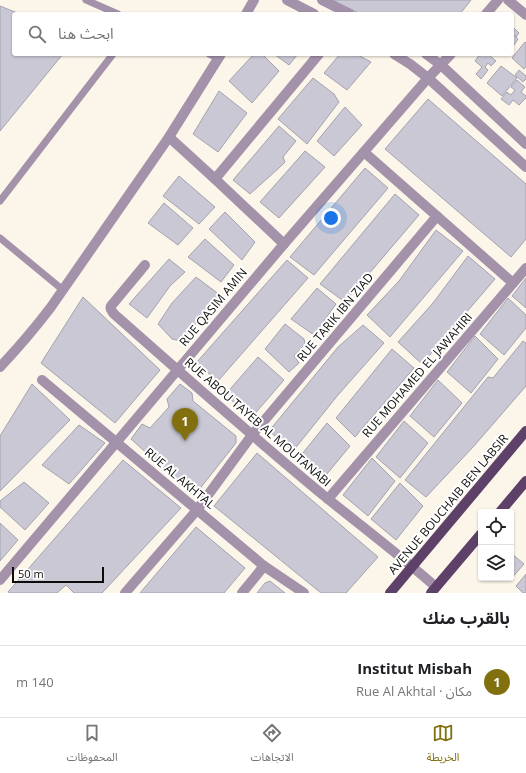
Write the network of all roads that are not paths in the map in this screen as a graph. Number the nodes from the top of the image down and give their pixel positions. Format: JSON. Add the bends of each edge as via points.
{"nodes":[{"id":1,"x":86,"y":0,"type":"edge"},
{"id":2,"x":254,"y":0,"type":"edge"},
{"id":3,"x":287,"y":0,"type":"edge"},
{"id":4,"x":322,"y":0,"type":"edge"},
{"id":5,"x":498,"y":0,"type":"edge"},
{"id":6,"x":508,"y":0,"type":"edge"},
{"id":7,"x":113,"y":12,"type":"edge"},
{"id":8,"x":247,"y":12,"type":"edge"},
{"id":9,"x":310,"y":12,"type":"edge"},
{"id":10,"x":346,"y":12,"type":"edge"},
{"id":11,"x":488,"y":12,"type":"edge"},
{"id":12,"x":526,"y":15,"type":"edge"},
{"id":13,"x":111,"y":56,"type":"edge"},
{"id":14,"x":215,"y":56,"type":"edge"},
{"id":15,"x":317,"y":56,"type":"edge"},
{"id":16,"x":397,"y":56,"type":"edge"},
{"id":17,"x":429,"y":56,"type":"edge"},
{"id":18,"x":449,"y":56,"type":"edge"},
{"id":19,"x":441,"y":65,"type":"junction"},
{"id":20,"x":428,"y":78,"type":"junction"},
{"id":21,"x":168,"y":137,"type":"junction"},
{"id":22,"x":526,"y":144,"type":"edge"},
{"id":23,"x":364,"y":152,"type":"junction"},
{"id":24,"x":526,"y":167,"type":"edge"},
{"id":25,"x":215,"y":178,"type":"junction"},
{"id":26,"x":0,"y":200,"type":"edge"},
{"id":27,"x":437,"y":216,"type":"junction"},
{"id":28,"x":0,"y":238,"type":"edge"},
{"id":29,"x":284,"y":244,"type":"junction"},
{"id":30,"x":145,"y":265,"type":"dead end"},
{"id":31,"x":526,"y":268,"type":"edge"},
{"id":32,"x":513,"y":283,"type":"junction"},
{"id":33,"x":63,"y":290,"type":"junction"},
{"id":34,"x":0,"y":367,"type":"edge"},
{"id":35,"x":177,"y":370,"type":"junction"},
{"id":36,"x":42,"y":380,"type":"dead end"},
{"id":37,"x":526,"y":431,"type":"edge"},
{"id":38,"x":252,"y":435,"type":"junction"},
{"id":39,"x":117,"y":442,"type":"junction"},
{"id":40,"x":526,"y":481,"type":"edge"},
{"id":41,"x":328,"y":499,"type":"junction"},
{"id":42,"x":503,"y":509,"type":"edge"},
{"id":43,"x":197,"y":510,"type":"junction"},
{"id":44,"x":478,"y":538,"type":"edge"},
{"id":45,"x":264,"y":566,"type":"junction"},
{"id":46,"x":412,"y":566,"type":"junction"},
{"id":47,"x":0,"y":580,"type":"edge"},
{"id":48,"x":434,"y":590,"type":"edge"},
{"id":49,"x":125,"y":593,"type":"edge"},
{"id":50,"x":242,"y":593,"type":"edge"},
{"id":51,"x":304,"y":593,"type":"edge"},
{"id":52,"x":390,"y":593,"type":"edge"}],
"edges":[{"from":1,"to":7,"type":"lane"},
{"from":2,"to":8,"type":"street"},
{"from":3,"to":9,"type":"street"},
{"from":4,"to":10,"type":"street"},
{"from":5,"to":11,"type":"street"},
{"from":6,"to":12,"type":"street"},
{"from":13,"to":26,"type":"lane"},
{"from":14,"to":21,"type":"street"},
{"from":15,"to":25,"type":"street"},
{"from":16,"to":20,"type":"street"},
{"from":17,"to":19,"type":"street"},
{"from":18,"to":19,"type":"street","name":"RUE QASIM AMIN"},
{"from":19,"to":20,"type":"street","name":"RUE QASIM AMIN"},
{"from":19,"to":22,"type":"street"},
{"from":20,"to":23,"type":"street","name":"RUE QASIM AMIN"},
{"from":20,"to":24,"type":"street"},
{"from":21,"to":25,"type":"street"},
{"from":21,"to":33,"type":"street"},
{"from":23,"to":27,"type":"street"},
{"from":23,"to":29,"type":"street","name":"RUE QASIM AMIN"},
{"from":25,"to":29,"type":"street"},
{"from":27,"to":32,"type":"street"},
{"from":27,"to":38,"type":"street","name":"RUE TARIK IBN ZIAD"},
{"from":28,"to":33,"type":"lane"},
{"from":29,"to":35,"type":"street","name":"RUE QASIM AMIN"},
{"from":30,"to":35,"type":"street","name":"RUE ABOU TAYEB AL MOUTANABI","via":[[110,308]]},
{"from":31,"to":32,"type":"street","name":"RUE MOHAMED EL JAWAHIRI"},
{"from":32,"to":41,"type":"street","name":"RUE MOHAMED EL JAWAHIRI"},
{"from":33,"to":34,"type":"street","via":[[34,329]]},
{"from":35,"to":38,"type":"street","name":"RUE ABOU TAYEB AL MOUTANABI"},
{"from":35,"to":39,"type":"street","name":"RUE QASIM AMIN"},
{"from":36,"to":39,"type":"street","name":"RUE AL AKHTAL"},
{"from":37,"to":46,"type":"main road","name":"AVENUE BOUCHAIB BEN LABSIR"},
{"from":38,"to":41,"type":"street","name":"RUE ABOU TAYEB AL MOUTANABI"},
{"from":38,"to":43,"type":"street","name":"RUE TARIK IBN ZIAD"},
{"from":39,"to":43,"type":"street","name":"RUE AL AKHTAL"},
{"from":39,"to":47,"type":"street","name":"RUE QASIM AMIN"},
{"from":40,"to":42,"type":"main road"},
{"from":41,"to":46,"type":"street","name":"RUE ABOU TAYEB AL MOUTANABI"},
{"from":43,"to":45,"type":"street","name":"RUE AL AKHTAL"},
{"from":43,"to":49,"type":"street","name":"RUE TARIK IBN ZIAD"},
{"from":44,"to":48,"type":"main road"},
{"from":45,"to":50,"type":"street"},
{"from":45,"to":51,"type":"street","name":"RUE AL AKHTAL"},
{"from":46,"to":48,"type":"street","name":"RUE ABOU TAYEB AL MOUTANABI"},
{"from":46,"to":52,"type":"main road","name":"AVENUE BOUCHAIB BEN LABSIR"}]}
